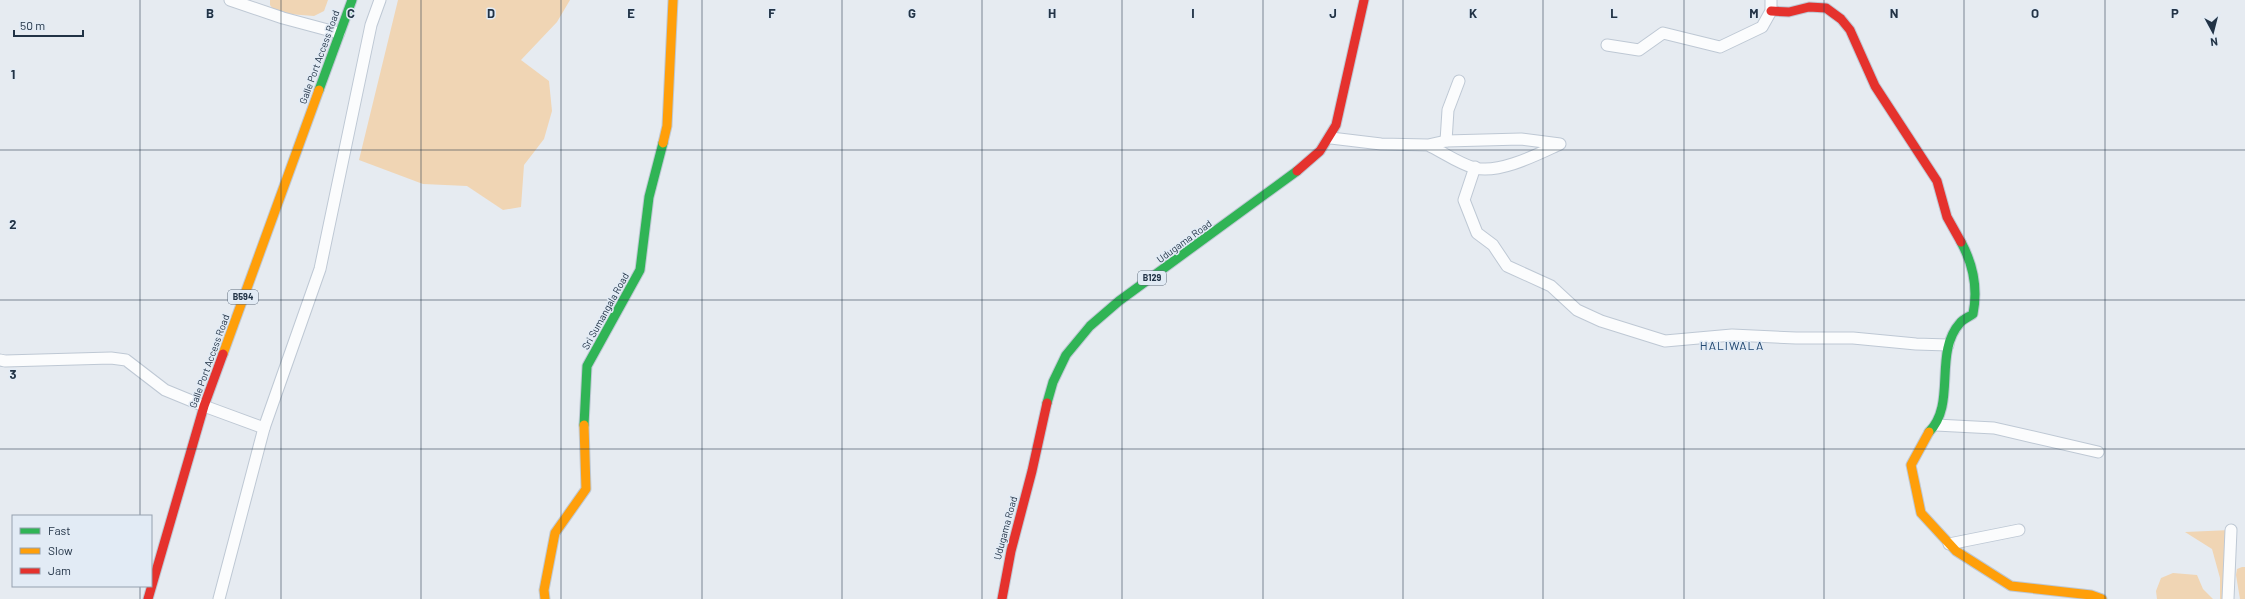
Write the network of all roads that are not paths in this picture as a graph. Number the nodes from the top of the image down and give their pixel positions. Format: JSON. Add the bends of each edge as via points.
{"nodes":[{"id":1,"x":230,"y":0,"type":"edge"},
{"id":2,"x":352,"y":0,"type":"edge"},
{"id":3,"x":380,"y":0,"type":"edge"},
{"id":4,"x":674,"y":0,"type":"edge"},
{"id":5,"x":1364,"y":0,"type":"edge"},
{"id":6,"x":1829,"y":4,"type":"edge"},
{"id":7,"x":1771,"y":6,"type":"edge"},
{"id":8,"x":339,"y":33,"type":"junction"},
{"id":9,"x":1607,"y":46,"type":"dead end"},
{"id":10,"x":1458,"y":81,"type":"dead end"},
{"id":11,"x":1331,"y":138,"type":"junction"},
{"id":12,"x":1446,"y":141,"type":"junction"},
{"id":13,"x":1428,"y":145,"type":"junction"},
{"id":14,"x":1475,"y":168,"type":"junction"},
{"id":15,"x":1948,"y":345,"type":"junction"},
{"id":16,"x":0,"y":360,"type":"edge"},
{"id":17,"x":204,"y":406,"type":"junction"},
{"id":18,"x":1936,"y":425,"type":"junction"},
{"id":19,"x":264,"y":428,"type":"junction"},
{"id":20,"x":2098,"y":452,"type":"dead end"},
{"id":21,"x":2019,"y":530,"type":"dead end"},
{"id":22,"x":2231,"y":530,"type":"dead end"},
{"id":23,"x":1949,"y":544,"type":"junction"},
{"id":24,"x":152,"y":585,"type":"edge"},
{"id":25,"x":151,"y":587,"type":"edge"},
{"id":26,"x":148,"y":599,"type":"edge"},
{"id":27,"x":219,"y":599,"type":"edge"},
{"id":28,"x":545,"y":599,"type":"edge"},
{"id":29,"x":1002,"y":599,"type":"edge"},
{"id":30,"x":2102,"y":599,"type":"edge"},
{"id":31,"x":2228,"y":599,"type":"edge"}],
"edges":[{"from":1,"to":8,"type":"street"},
{"from":2,"to":8,"type":"street","name":"Galle Port Access Road","number":"B594"},
{"from":3,"to":19,"type":"street","via":[[371,25],[320,270]]},
{"from":4,"to":28,"type":"street","name":"Sri Sumangala Road","via":[[667,126],[649,197],[640,270],[587,366],[584,416],[586,490],[555,533],[544,590]]},
{"from":5,"to":11,"type":"street","name":"Udugama Road","number":"B129"},
{"from":6,"to":7,"type":"street","via":[[1789,12]]},
{"from":6,"to":15,"type":"street","via":[[1850,30],[1875,86],[1937,181],[1947,217],[1971,260],[1976,299],[1973,314],[1960,323]]},
{"from":7,"to":9,"type":"street","via":[[1762,27],[1720,47],[1663,33],[1639,50]]},
{"from":8,"to":17,"type":"street","name":"Galle Port Access Road","number":"B594"},
{"from":10,"to":12,"type":"street","via":[[1448,110]]},
{"from":11,"to":13,"type":"street","via":[[1382,144]]},
{"from":11,"to":29,"type":"street","name":"Udugama Road","number":"B129","via":[[1307,164],[1091,324],[1071,347],[1058,369],[1049,395],[1008,560]]},
{"from":12,"to":13,"type":"street"},
{"from":12,"to":14,"type":"street","via":[[1521,139],[1560,144],[1528,158],[1490,169]]},
{"from":13,"to":14,"type":"street"},
{"from":14,"to":15,"type":"street","via":[[1464,200],[1477,233],[1493,245],[1507,266],[1551,286],[1577,310],[1601,321],[1665,341],[1732,335],[1853,338]]},
{"from":15,"to":18,"type":"street","via":[[1941,413]]},
{"from":16,"to":17,"type":"street","via":[[126,360],[165,390]]},
{"from":17,"to":19,"type":"street"},
{"from":17,"to":24,"type":"street","name":"Galle Port Access Road","number":"B594"},
{"from":18,"to":20,"type":"street","via":[[1994,428]]},
{"from":18,"to":23,"type":"street","via":[[1927,434],[1911,465],[1911,472],[1921,513]]},
{"from":19,"to":27,"type":"street"},
{"from":21,"to":23,"type":"street"},
{"from":22,"to":31,"type":"street"},
{"from":23,"to":30,"type":"street","via":[[2011,586],[2091,595]]},
{"from":25,"to":26,"type":"street","name":"Galle Port Access Road","number":"B594"}]}
